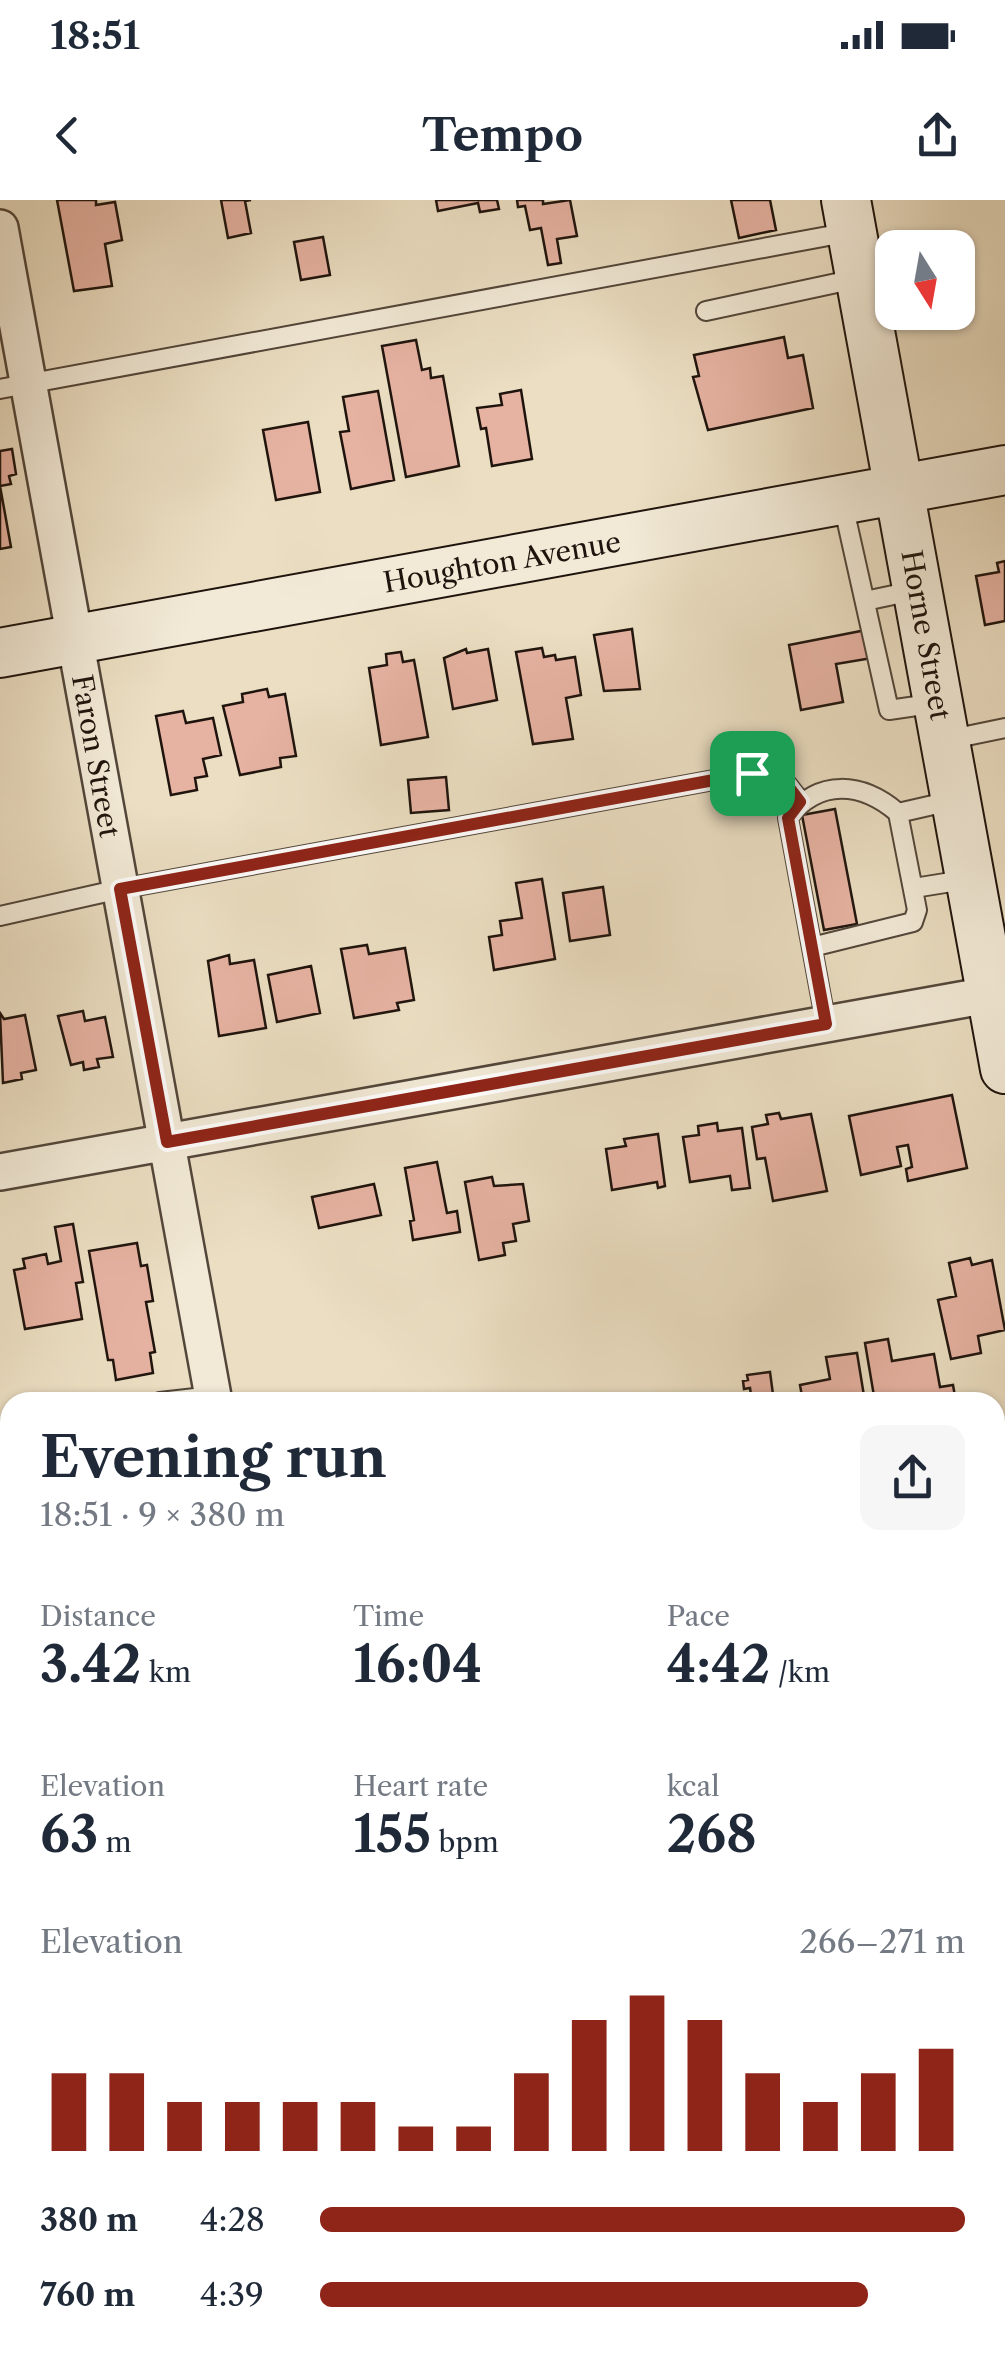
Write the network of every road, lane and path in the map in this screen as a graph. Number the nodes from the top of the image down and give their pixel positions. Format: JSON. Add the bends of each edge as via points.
{"nodes":[{"id":1,"x":849,"y":216,"type":"edge"},
{"id":2,"x":0,"y":228,"type":"edge"},
{"id":3,"x":860,"y":278,"type":"junction"},
{"id":4,"x":706,"y":312,"type":"dead end"},
{"id":5,"x":14,"y":386,"type":"edge"},
{"id":6,"x":1005,"y":470,"type":"edge"},
{"id":7,"x":899,"y":490,"type":"junction"},
{"id":8,"x":842,"y":500,"type":"junction"},
{"id":9,"x":917,"y":590,"type":"junction"},
{"id":10,"x":865,"y":600,"type":"junction"},
{"id":11,"x":75,"y":640,"type":"junction"},
{"id":12,"x":0,"y":653,"type":"edge"},
{"id":13,"x":942,"y":721,"type":"junction"},
{"id":14,"x":1005,"y":728,"type":"edge"},
{"id":15,"x":956,"y":800,"type":"junction"},
{"id":16,"x":800,"y":802,"type":"junction"},
{"id":17,"x":898,"y":813,"type":"junction"},
{"id":18,"x":970,"y":879,"type":"junction"},
{"id":19,"x":914,"y":888,"type":"junction"},
{"id":20,"x":120,"y":889,"type":"junction"},
{"id":21,"x":0,"y":916,"type":"edge"},
{"id":22,"x":812,"y":947,"type":"junction"},
{"id":23,"x":998,"y":993,"type":"edge"},
{"id":24,"x":826,"y":1024,"type":"junction"},
{"id":25,"x":1005,"y":1069,"type":"edge"},
{"id":26,"x":167,"y":1142,"type":"junction"},
{"id":27,"x":0,"y":1172,"type":"edge"},
{"id":28,"x":212,"y":1392,"type":"edge"}],
"edges":[{"from":1,"to":3,"type":"street","name":"Horne Street"},
{"from":1,"to":5,"type":"lane"},
{"from":2,"to":5,"type":"street","name":"Faron Street"},
{"from":3,"to":4,"type":"lane"},
{"from":3,"to":7,"type":"street","name":"Horne Street"},
{"from":5,"to":11,"type":"street","name":"Faron Street"},
{"from":6,"to":7,"type":"street","name":"Houghton Avenue"},
{"from":7,"to":8,"type":"street","name":"Houghton Avenue"},
{"from":7,"to":9,"type":"street","name":"Horne Street"},
{"from":8,"to":10,"type":"lane"},
{"from":8,"to":11,"type":"street","name":"Houghton Avenue"},
{"from":9,"to":10,"type":"lane"},
{"from":9,"to":13,"type":"street","name":"Horne Street"},
{"from":10,"to":13,"type":"lane","via":[[889,710]]},
{"from":11,"to":12,"type":"street","name":"Houghton Avenue"},
{"from":11,"to":20,"type":"street","name":"Faron Street"},
{"from":13,"to":14,"type":"lane"},
{"from":13,"to":15,"type":"street","name":"Horne Street"},
{"from":15,"to":17,"type":"lane"},
{"from":15,"to":18,"type":"street","name":"Horne Street"},
{"from":16,"to":17,"type":"lane","via":[[826,790],[860,788]]},
{"from":16,"to":20,"type":"lane","via":[[778,773],[752,773]]},
{"from":16,"to":22,"type":"lane","via":[[788,818]]},
{"from":17,"to":19,"type":"lane"},
{"from":18,"to":19,"type":"lane"},
{"from":18,"to":23,"type":"street","name":"Horne Street"},
{"from":19,"to":22,"type":"lane","via":[[913,922]]},
{"from":20,"to":21,"type":"lane"},
{"from":20,"to":26,"type":"street","name":"Faron Street"},
{"from":22,"to":24,"type":"lane"},
{"from":23,"to":24,"type":"street"},
{"from":23,"to":25,"type":"street","name":"Horne Street"},
{"from":24,"to":26,"type":"street"},
{"from":26,"to":27,"type":"street"},
{"from":26,"to":28,"type":"street","name":"Faron Street"}]}
